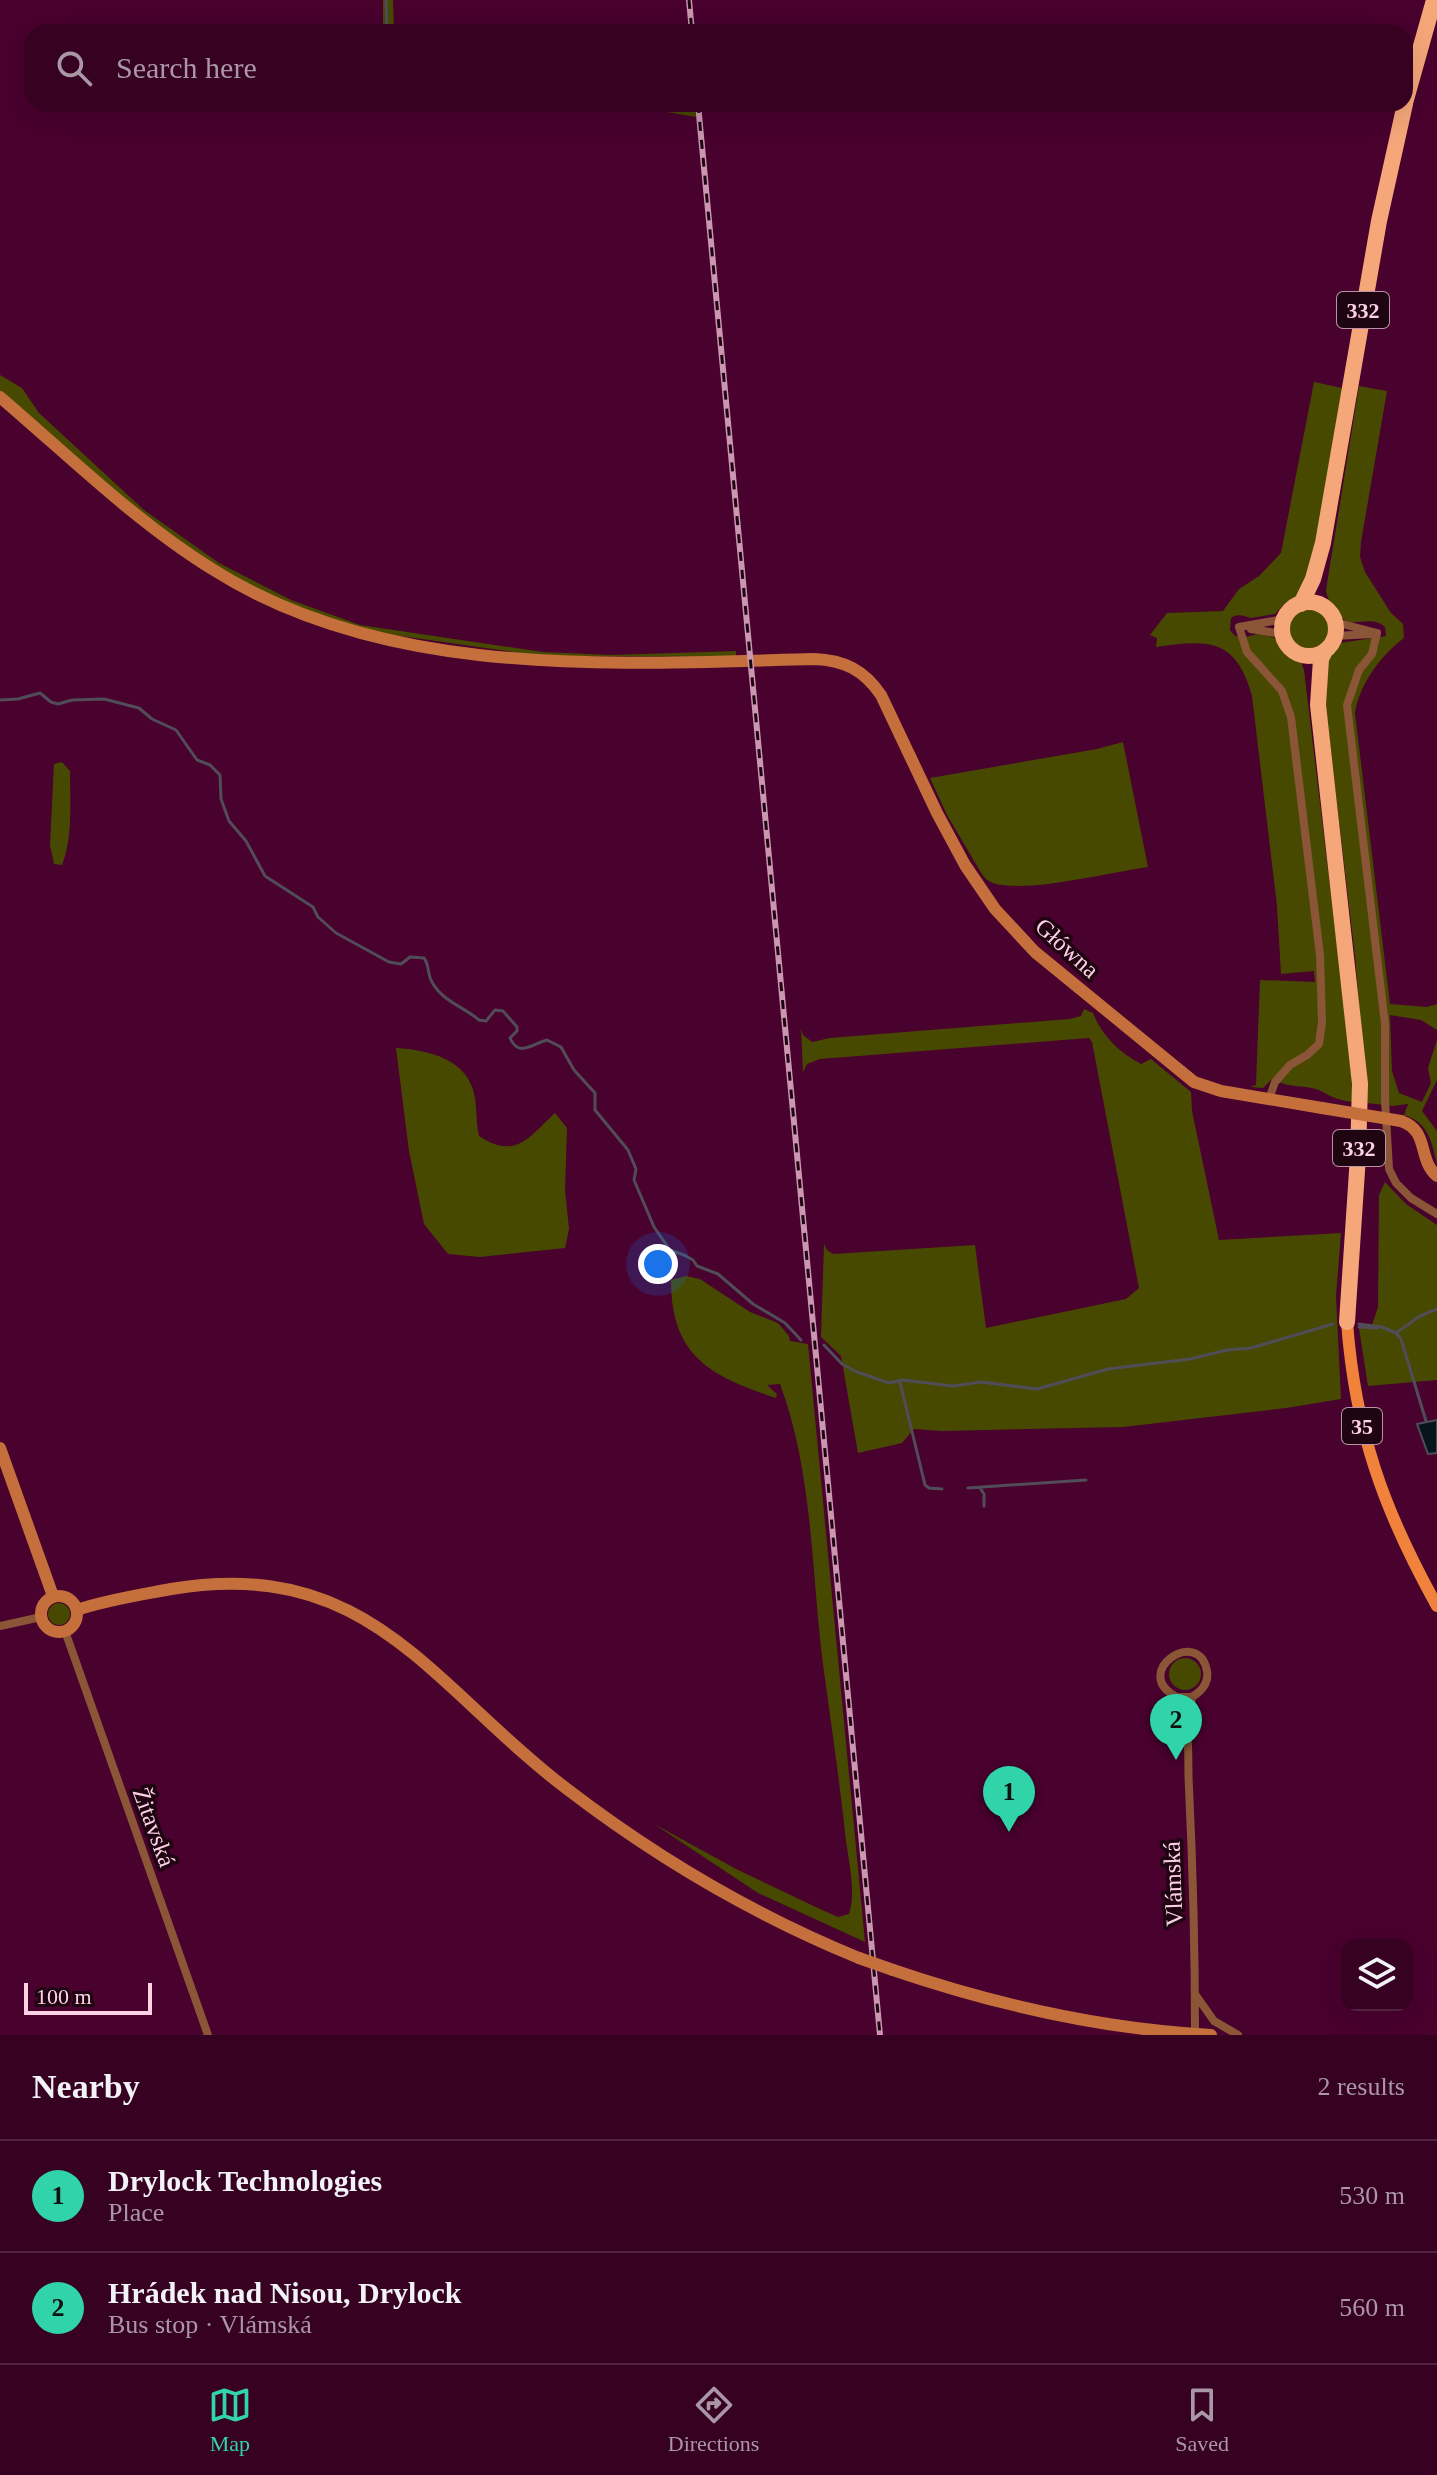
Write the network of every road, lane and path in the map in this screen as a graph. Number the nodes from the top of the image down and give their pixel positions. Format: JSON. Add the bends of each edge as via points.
{"nodes":[{"id":1,"x":1434,"y":0,"type":"edge"},
{"id":2,"x":1413,"y":75,"type":"edge"},
{"id":3,"x":1403,"y":112,"type":"edge"},
{"id":4,"x":0,"y":397,"type":"edge"},
{"id":5,"x":1323,"y":543,"type":"junction"},
{"id":6,"x":1301,"y":604,"type":"junction"},
{"id":7,"x":1325,"y":607,"type":"junction"},
{"id":8,"x":1283,"y":626,"type":"junction"},
{"id":9,"x":1239,"y":627,"type":"junction"},
{"id":10,"x":1335,"y":629,"type":"junction"},
{"id":11,"x":1377,"y":633,"type":"junction"},
{"id":12,"x":1325,"y":651,"type":"junction"},
{"id":13,"x":1296,"y":653,"type":"junction"},
{"id":14,"x":1318,"y":705,"type":"junction"},
{"id":15,"x":1269,"y":1099,"type":"junction"},
{"id":16,"x":1437,"y":1176,"type":"edge"},
{"id":17,"x":1437,"y":1214,"type":"edge"},
{"id":18,"x":1347,"y":1322,"type":"joint"},
{"id":19,"x":0,"y":1448,"type":"edge"},
{"id":20,"x":53,"y":1596,"type":"junction"},
{"id":21,"x":1437,"y":1606,"type":"edge"},
{"id":22,"x":77,"y":1610,"type":"junction"},
{"id":23,"x":41,"y":1617,"type":"junction"},
{"id":24,"x":0,"y":1626,"type":"edge"},
{"id":25,"x":65,"y":1631,"type":"junction"},
{"id":26,"x":1177,"y":1697,"type":"junction"},
{"id":27,"x":1192,"y":1697,"type":"junction"},
{"id":28,"x":1186,"y":1732,"type":"junction"},
{"id":29,"x":1195,"y":1993,"type":"junction"},
{"id":30,"x":1195,"y":2034,"type":"edge"},
{"id":31,"x":208,"y":2035,"type":"edge"},
{"id":32,"x":1211,"y":2035,"type":"edge"},
{"id":33,"x":1238,"y":2035,"type":"edge"}],
"edges":[{"from":1,"to":2,"type":"highway","number":"332"},
{"from":3,"to":5,"type":"highway","number":"332"},
{"from":4,"to":15,"type":"street","name":"Główna","via":[[165,537],[223,576],[304,617],[360,635],[508,657],[601,662],[833,660],[863,673],[881,695],[965,865],[995,909],[1035,952],[1184,1076],[1208,1087]]},
{"from":5,"to":6,"type":"highway","number":"332"},
{"from":5,"to":7,"type":"highway","number":"332"},
{"from":6,"to":7,"type":"highway"},
{"from":6,"to":8,"type":"highway","number":"332","via":[[1289,611]]},
{"from":7,"to":10,"type":"highway","number":"332"},
{"from":8,"to":9,"type":"street"},
{"from":8,"to":9,"type":"street"},
{"from":8,"to":13,"type":"highway","number":"332","via":[[1285,641]]},
{"from":9,"to":15,"type":"street","via":[[1247,652],[1282,691],[1291,717],[1320,955],[1319,1044],[1290,1065]]},
{"from":10,"to":11,"type":"street"},
{"from":10,"to":11,"type":"street"},
{"from":10,"to":12,"type":"highway","number":"332"},
{"from":11,"to":17,"type":"street","via":[[1347,705],[1385,1024],[1389,1169],[1411,1198]]},
{"from":12,"to":13,"type":"highway","via":[[1312,656]]},
{"from":12,"to":14,"type":"highway","number":"332"},
{"from":13,"to":14,"type":"highway","number":"332","via":[[1304,661]]},
{"from":14,"to":18,"type":"highway","number":"332","via":[[1360,1084]]},
{"from":15,"to":16,"type":"street","name":"Główna","bridge":true,"via":[[1412,1125]]},
{"from":18,"to":21,"type":"main road","number":"35","via":[[1359,1411],[1373,1466],[1395,1527]]},
{"from":19,"to":20,"type":"street"},
{"from":20,"to":22,"type":"street","via":[[68,1598]]},
{"from":20,"to":23,"type":"street","via":[[43,1605]]},
{"from":22,"to":25,"type":"street","via":[[75,1623]]},
{"from":22,"to":30,"type":"street","bridge":true,"via":[[154,1592],[227,1583],[282,1586],[326,1600],[409,1649],[540,1767],[618,1828],[724,1894],[814,1940],[984,1999],[1093,2022]]},
{"from":23,"to":24,"type":"street"},
{"from":23,"to":25,"type":"street","via":[[50,1629]]},
{"from":25,"to":31,"type":"street","name":"Žitavská"},
{"from":26,"to":27,"type":"street"},
{"from":26,"to":27,"type":"street","via":[[1164,1684],[1162,1670],[1169,1658],[1183,1652],[1197,1655],[1206,1667],[1204,1688]]},
{"from":26,"to":28,"type":"street"},
{"from":27,"to":28,"type":"street"},
{"from":28,"to":29,"type":"street","name":"Vlámská"},
{"from":29,"to":30,"type":"street","name":"Vlámská"},
{"from":29,"to":33,"type":"street","via":[[1214,2021]]},
{"from":30,"to":32,"type":"street"}]}
